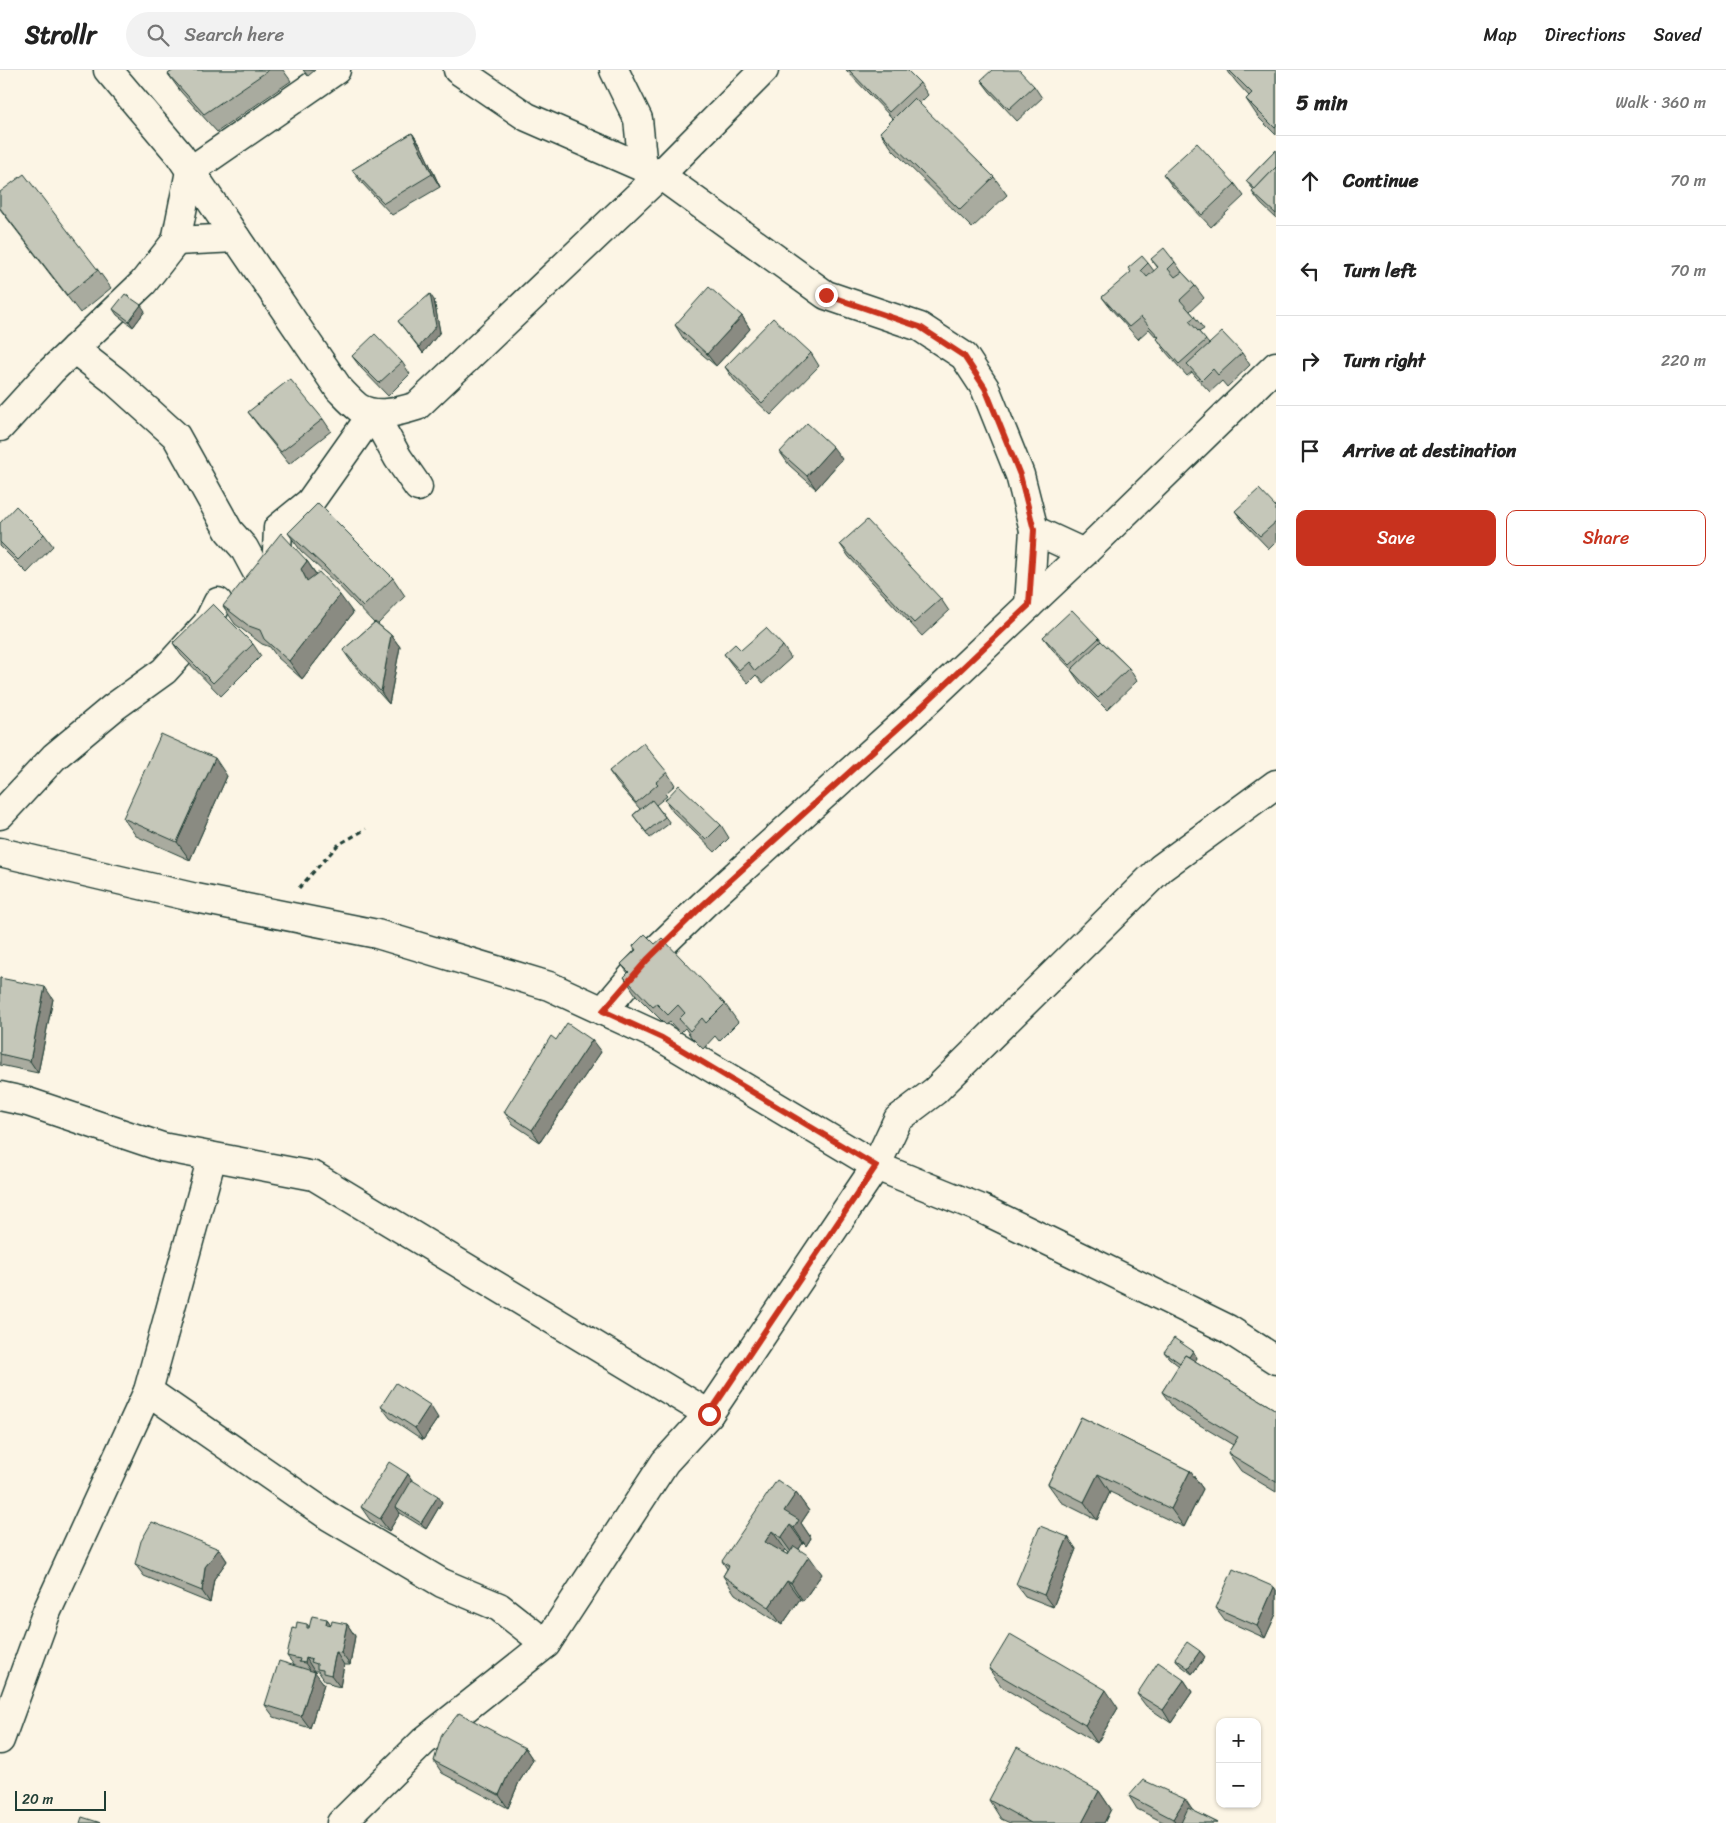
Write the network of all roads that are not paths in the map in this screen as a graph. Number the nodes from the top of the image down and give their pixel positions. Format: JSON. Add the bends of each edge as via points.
{"nodes":[{"id":1,"x":108,"y":70,"type":"edge"},
{"id":2,"x":336,"y":70,"type":"edge"},
{"id":3,"x":458,"y":70,"type":"edge"},
{"id":4,"x":614,"y":70,"type":"edge"},
{"id":5,"x":764,"y":70,"type":"edge"},
{"id":6,"x":190,"y":171,"type":"junction"},
{"id":7,"x":652,"y":172,"type":"junction"},
{"id":8,"x":236,"y":238,"type":"junction"},
{"id":9,"x":176,"y":241,"type":"junction"},
{"id":10,"x":74,"y":349,"type":"junction"},
{"id":11,"x":1276,"y":366,"type":"edge"},
{"id":12,"x":373,"y":413,"type":"junction"},
{"id":13,"x":0,"y":427,"type":"edge"},
{"id":14,"x":418,"y":487,"type":"dead end"},
{"id":15,"x":1034,"y":530,"type":"junction"},
{"id":16,"x":277,"y":551,"type":"edge"},
{"id":17,"x":1084,"y":553,"type":"junction"},
{"id":18,"x":265,"y":587,"type":"edge"},
{"id":19,"x":218,"y":602,"type":"dead end"},
{"id":20,"x":1029,"y":605,"type":"junction"},
{"id":21,"x":1276,"y":784,"type":"edge"},
{"id":22,"x":0,"y":815,"type":"edge"},
{"id":23,"x":0,"y":852,"type":"edge"},
{"id":24,"x":603,"y":1011,"type":"junction"},
{"id":25,"x":0,"y":1096,"type":"edge"},
{"id":26,"x":212,"y":1157,"type":"junction"},
{"id":27,"x":876,"y":1166,"type":"junction"},
{"id":28,"x":1276,"y":1360,"type":"edge"},
{"id":29,"x":148,"y":1391,"type":"junction"},
{"id":30,"x":709,"y":1414,"type":"junction"},
{"id":31,"x":546,"y":1644,"type":"junction"},
{"id":32,"x":0,"y":1740,"type":"edge"},
{"id":33,"x":341,"y":1823,"type":"edge"}],
"edges":[{"from":1,"to":6,"type":"street"},
{"from":2,"to":6,"type":"street"},
{"from":3,"to":7,"type":"street","via":[[526,118]]},
{"from":4,"to":7,"type":"street","via":[[638,119]]},
{"from":5,"to":7,"type":"street"},
{"from":6,"to":8,"type":"street"},
{"from":6,"to":9,"type":"street"},
{"from":7,"to":12,"type":"street","via":[[417,406],[398,412]]},
{"from":7,"to":15,"type":"street","via":[[826,295],[920,327],[964,356],[985,388],[1020,475]]},
{"from":8,"to":9,"type":"street"},
{"from":8,"to":12,"type":"street","via":[[339,389],[358,407]]},
{"from":9,"to":10,"type":"street","via":[[143,283]]},
{"from":10,"to":13,"type":"street"},
{"from":10,"to":18,"type":"street","via":[[176,436],[229,531],[244,548]]},
{"from":11,"to":17,"type":"street"},
{"from":12,"to":14,"type":"street"},
{"from":12,"to":16,"type":"street","via":[[310,502],[278,528]]},
{"from":15,"to":17,"type":"street"},
{"from":15,"to":20,"type":"street"},
{"from":17,"to":20,"type":"street"},
{"from":19,"to":22,"type":"street","via":[[207,624],[164,671],[54,757]]},
{"from":20,"to":24,"type":"street","via":[[704,904],[647,960]]},
{"from":21,"to":27,"type":"street","via":[[1161,868],[935,1091],[898,1119]]},
{"from":23,"to":24,"type":"street","via":[[196,898],[377,934],[549,986]]},
{"from":24,"to":27,"type":"street","via":[[662,1038]]},
{"from":25,"to":26,"type":"street","via":[[28,1102],[162,1147]]},
{"from":26,"to":29,"type":"street"},
{"from":26,"to":30,"type":"street","via":[[314,1176]]},
{"from":27,"to":28,"type":"street","via":[[982,1209],[1048,1241],[1228,1329]]},
{"from":27,"to":30,"type":"street"},
{"from":29,"to":31,"type":"street","via":[[330,1518],[442,1583],[499,1607]]},
{"from":29,"to":32,"type":"street","via":[[47,1611]]},
{"from":30,"to":31,"type":"street","via":[[665,1462]]},
{"from":31,"to":33,"type":"street","via":[[424,1741]]}]}
